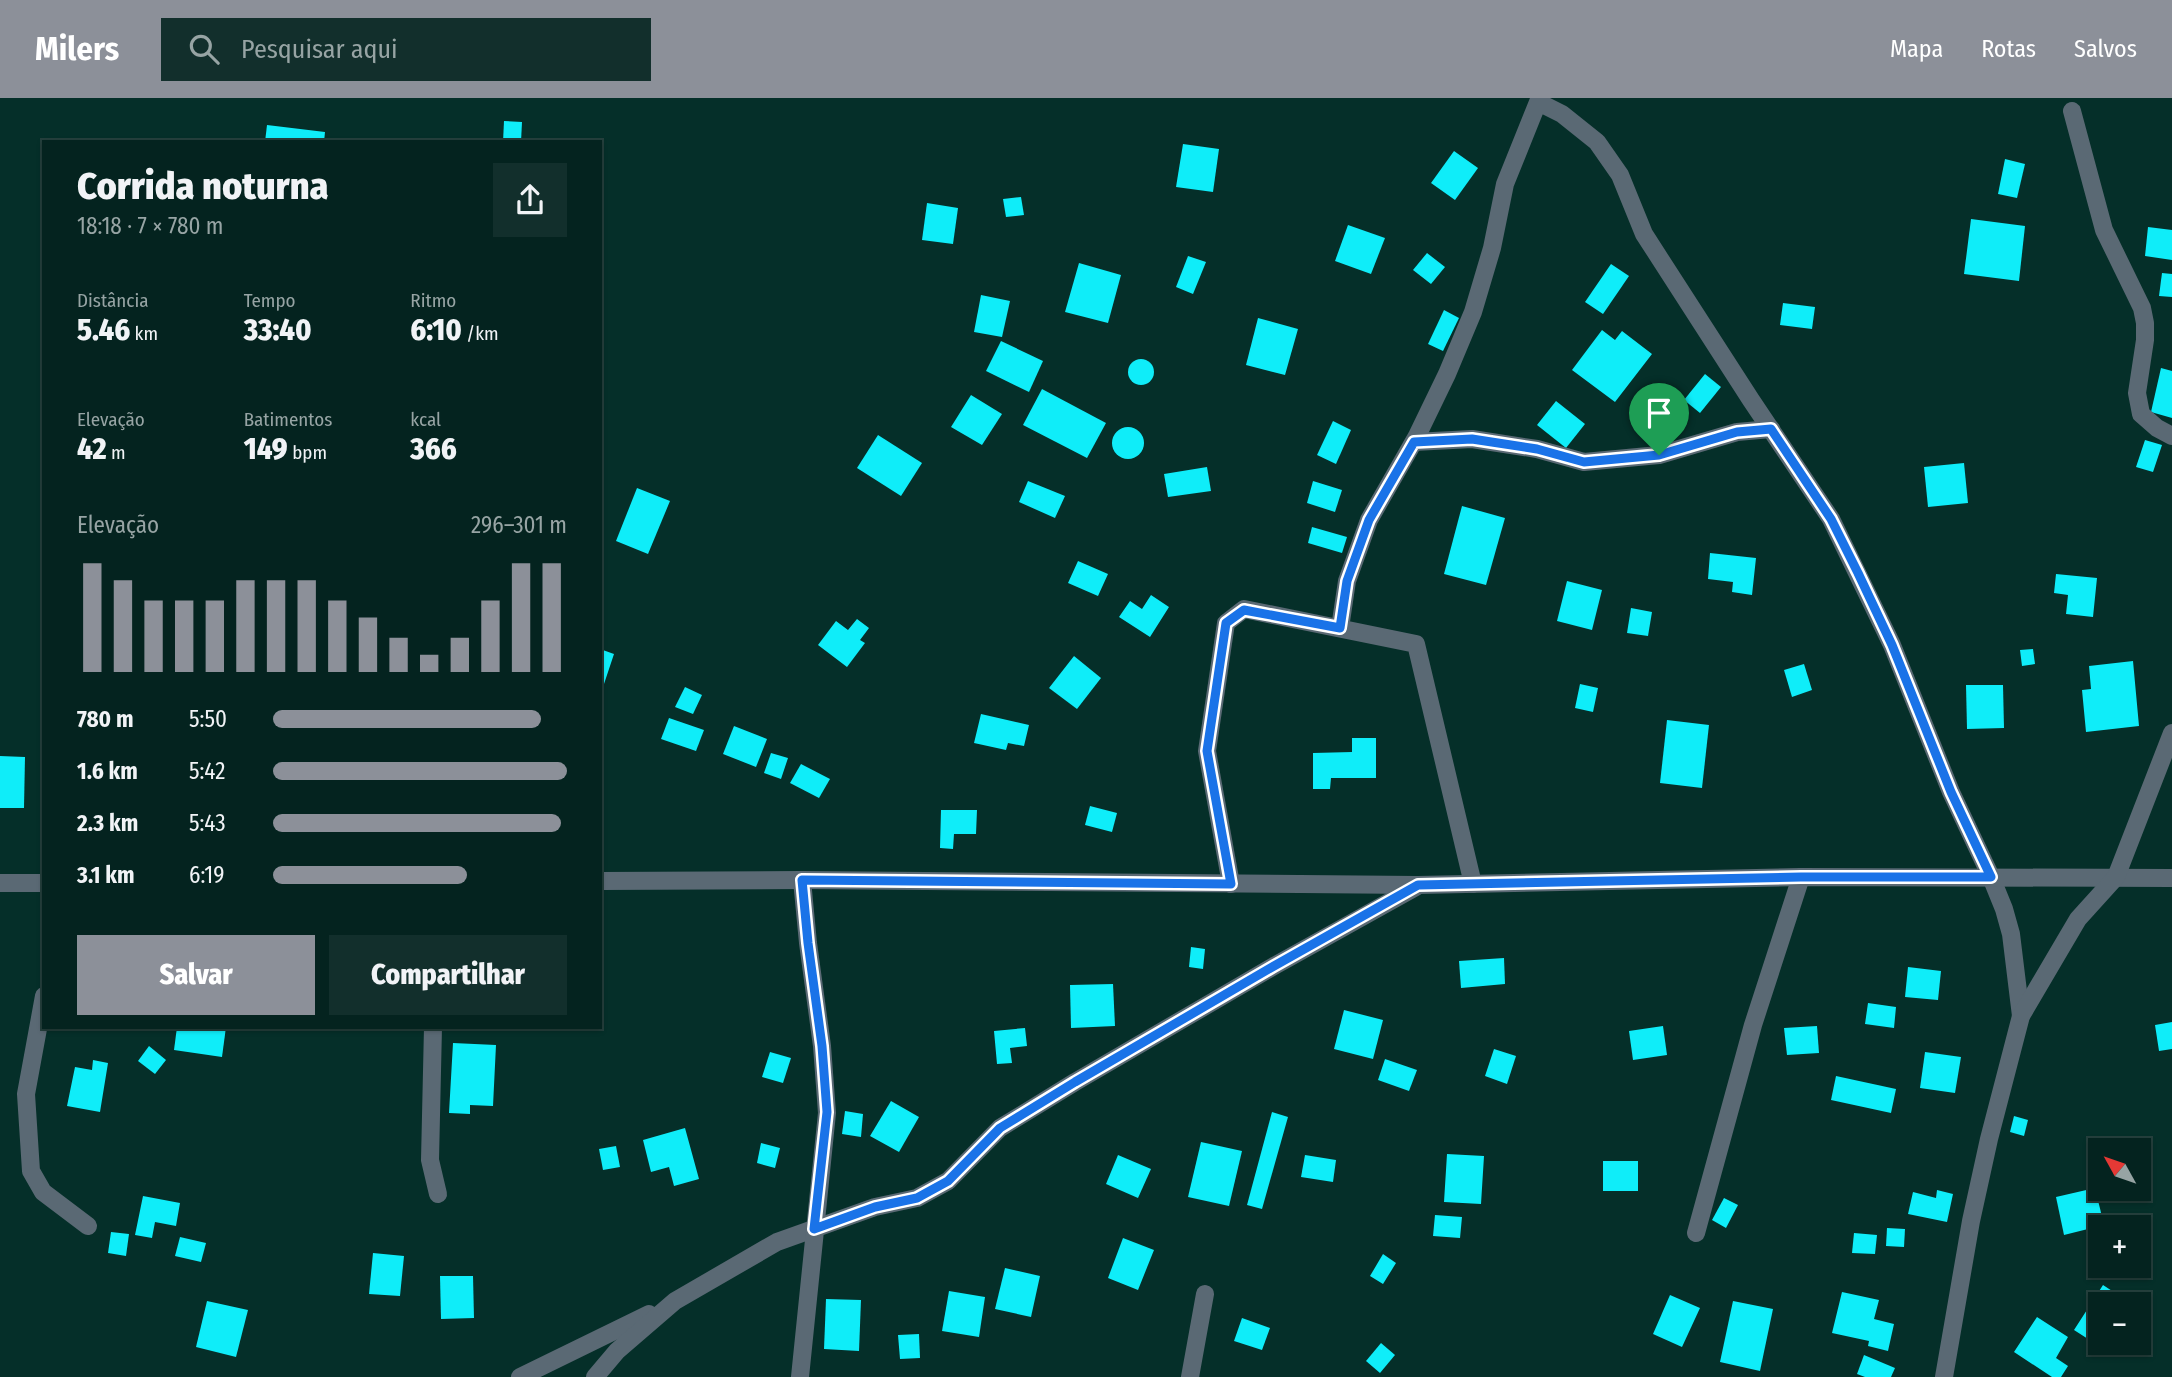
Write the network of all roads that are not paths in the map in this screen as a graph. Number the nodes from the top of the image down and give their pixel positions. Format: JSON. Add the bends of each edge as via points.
{"nodes":[{"id":1,"x":2072,"y":111,"type":"dead end"},
{"id":2,"x":1771,"y":429,"type":"junction"},
{"id":3,"x":2172,"y":436,"type":"edge"},
{"id":4,"x":1414,"y":442,"type":"junction"},
{"id":5,"x":1340,"y":628,"type":"junction"},
{"id":6,"x":2172,"y":733,"type":"edge"},
{"id":7,"x":1801,"y":877,"type":"junction"},
{"id":8,"x":1991,"y":877,"type":"junction"},
{"id":9,"x":2116,"y":877,"type":"junction"},
{"id":10,"x":2172,"y":878,"type":"edge"},
{"id":11,"x":802,"y":880,"type":"junction"},
{"id":12,"x":602,"y":881,"type":"edge"},
{"id":13,"x":0,"y":883,"type":"edge"},
{"id":14,"x":42,"y":883,"type":"edge"},
{"id":15,"x":1231,"y":884,"type":"junction"},
{"id":16,"x":1473,"y":884,"type":"junction"},
{"id":17,"x":1418,"y":885,"type":"junction"},
{"id":18,"x":42,"y":1007,"type":"edge"},
{"id":19,"x":2021,"y":1016,"type":"junction"},
{"id":20,"x":433,"y":1029,"type":"edge"},
{"id":21,"x":438,"y":1194,"type":"dead end"},
{"id":22,"x":88,"y":1226,"type":"dead end"},
{"id":23,"x":814,"y":1229,"type":"junction"},
{"id":24,"x":1696,"y":1233,"type":"dead end"},
{"id":25,"x":1205,"y":1294,"type":"dead end"},
{"id":26,"x":676,"y":1301,"type":"junction"},
{"id":27,"x":520,"y":1377,"type":"edge"},
{"id":28,"x":595,"y":1377,"type":"edge"},
{"id":29,"x":800,"y":1377,"type":"edge"},
{"id":30,"x":1190,"y":1377,"type":"edge"},
{"id":31,"x":1944,"y":1377,"type":"edge"}],
"edges":[{"from":1,"to":3,"type":"street","via":[[2104,230],[2142,308],[2145,340],[2137,393],[2141,414]]},
{"from":2,"to":4,"type":"street","via":[[1737,432],[1659,455],[1584,462],[1472,439]]},
{"from":2,"to":4,"type":"street","via":[[1644,233],[1620,175],[1597,142],[1562,114],[1538,102],[1505,184],[1473,312]]},
{"from":2,"to":8,"type":"street","via":[[1831,519],[1858,573]]},
{"from":4,"to":5,"type":"street","via":[[1369,520],[1347,581]]},
{"from":5,"to":15,"type":"street","via":[[1244,610],[1226,623],[1207,751]]},
{"from":5,"to":16,"type":"street","via":[[1416,644]]},
{"from":6,"to":9,"type":"street"},
{"from":7,"to":8,"type":"street"},
{"from":7,"to":16,"type":"street"},
{"from":7,"to":24,"type":"street","via":[[1753,1025]]},
{"from":8,"to":9,"type":"street"},
{"from":8,"to":19,"type":"street","via":[[2011,934]]},
{"from":9,"to":10,"type":"street"},
{"from":9,"to":19,"type":"street","via":[[2078,919]]},
{"from":11,"to":12,"type":"street"},
{"from":11,"to":15,"type":"street"},
{"from":11,"to":23,"type":"street","via":[[827,1112]]},
{"from":13,"to":14,"type":"street"},
{"from":15,"to":17,"type":"street"},
{"from":16,"to":17,"type":"street"},
{"from":17,"to":23,"type":"street","via":[[1000,1128],[948,1181],[917,1198]]},
{"from":18,"to":22,"type":"street","via":[[26,1094],[31,1171],[43,1192]]},
{"from":19,"to":31,"type":"street","via":[[1971,1221]]},
{"from":20,"to":21,"type":"street","via":[[430,1160]]},
{"from":23,"to":26,"type":"street","via":[[777,1242]]},
{"from":23,"to":29,"type":"street"},
{"from":25,"to":30,"type":"street"},
{"from":26,"to":27,"type":"street"},
{"from":26,"to":28,"type":"street","via":[[617,1351]]}]}
